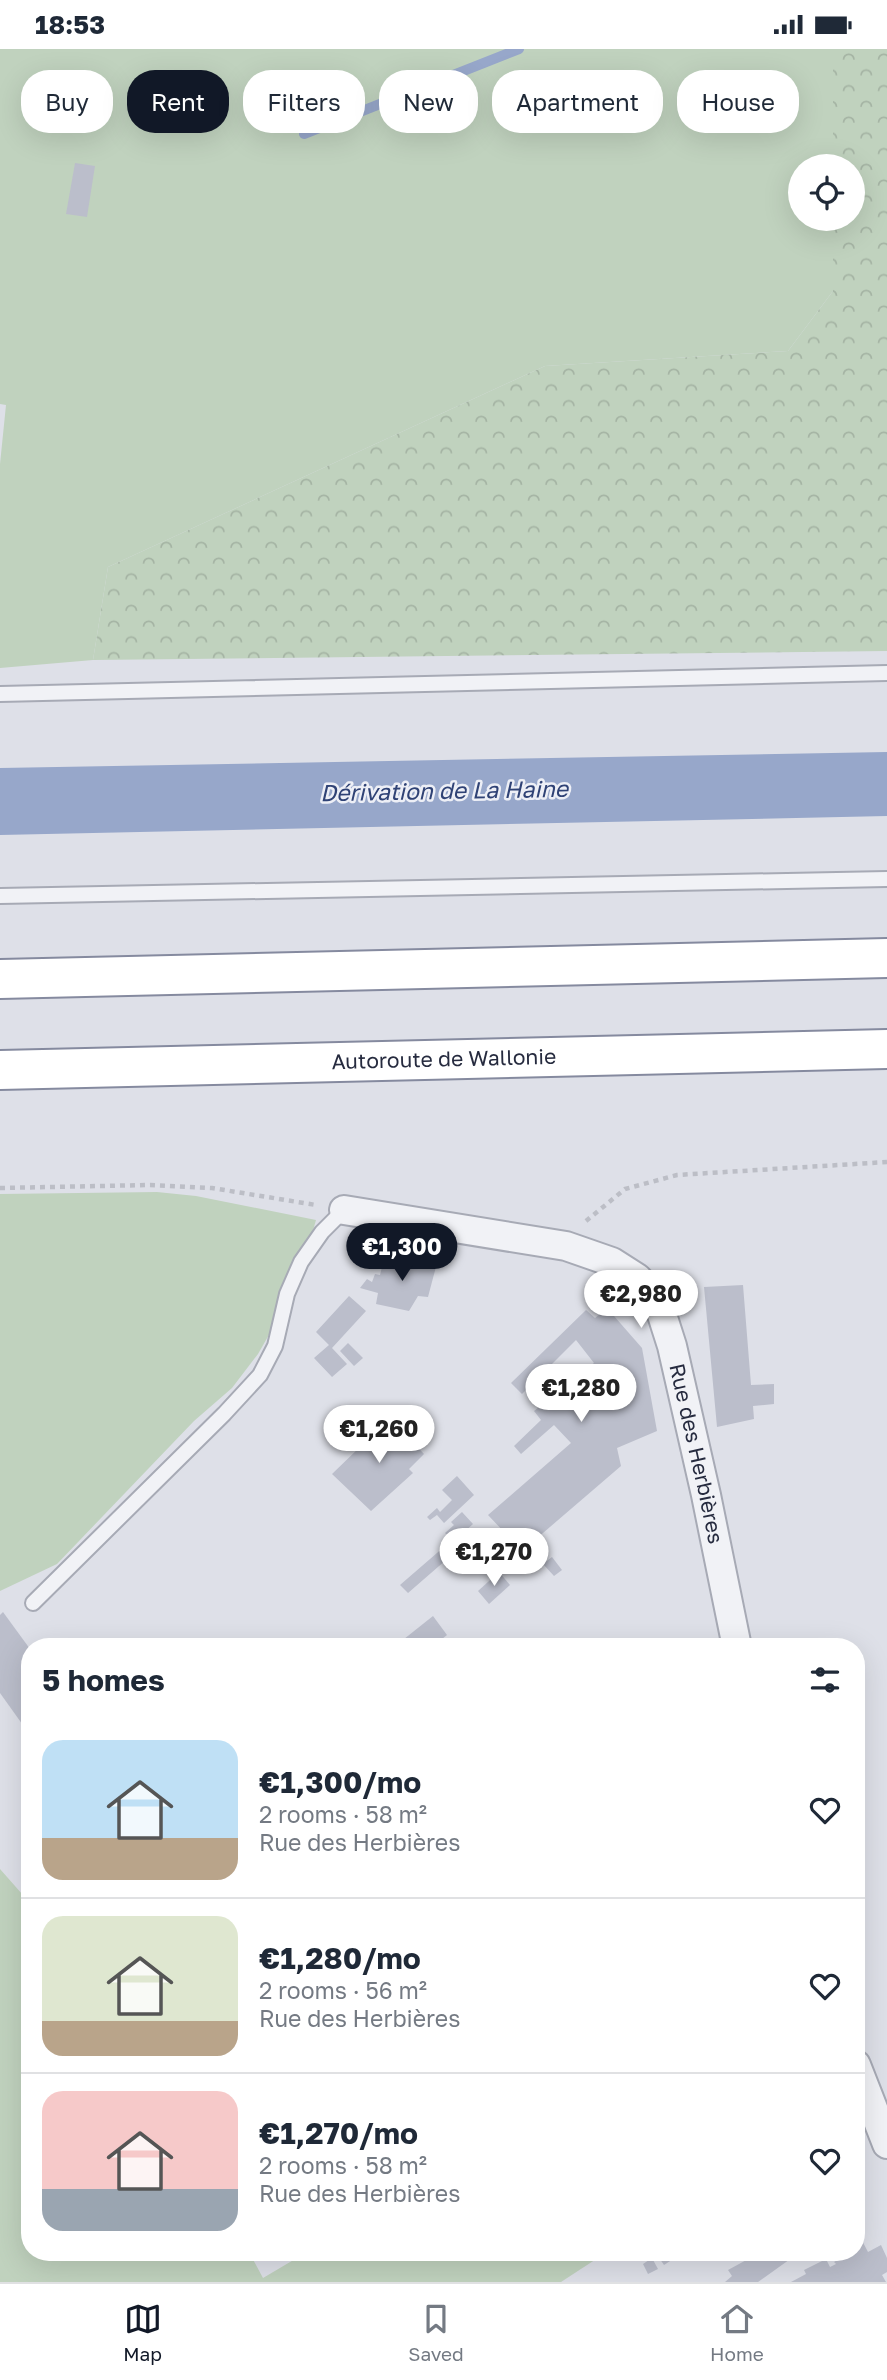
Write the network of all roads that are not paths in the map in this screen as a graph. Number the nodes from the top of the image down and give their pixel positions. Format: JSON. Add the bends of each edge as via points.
{"nodes":[{"id":1,"x":887,"y":674,"type":"edge"},
{"id":2,"x":0,"y":694,"type":"edge"},
{"id":3,"x":887,"y":879,"type":"edge"},
{"id":4,"x":0,"y":896,"type":"edge"},
{"id":5,"x":887,"y":958,"type":"edge"},
{"id":6,"x":0,"y":979,"type":"edge"},
{"id":7,"x":887,"y":1049,"type":"edge"},
{"id":8,"x":0,"y":1070,"type":"edge"},
{"id":9,"x":344,"y":1210,"type":"joint"},
{"id":10,"x":33,"y":1603,"type":"dead end"},
{"id":11,"x":735,"y":1638,"type":"edge"},
{"id":12,"x":865,"y":2088,"type":"edge"},
{"id":13,"x":887,"y":2144,"type":"edge"}],
"edges":[{"from":1,"to":2,"type":"lane"},
{"from":3,"to":4,"type":"lane"},
{"from":5,"to":6,"type":"highway"},
{"from":7,"to":8,"type":"highway","name":"Autoroute de Wallonie"},
{"from":9,"to":10,"type":"lane","via":[[301,1262],[287,1294],[275,1346],[260,1375]]},
{"from":9,"to":11,"type":"street","name":"Rue des Herbières","via":[[566,1246],[638,1277],[657,1299],[672,1346]]},
{"from":12,"to":13,"type":"street"}]}
